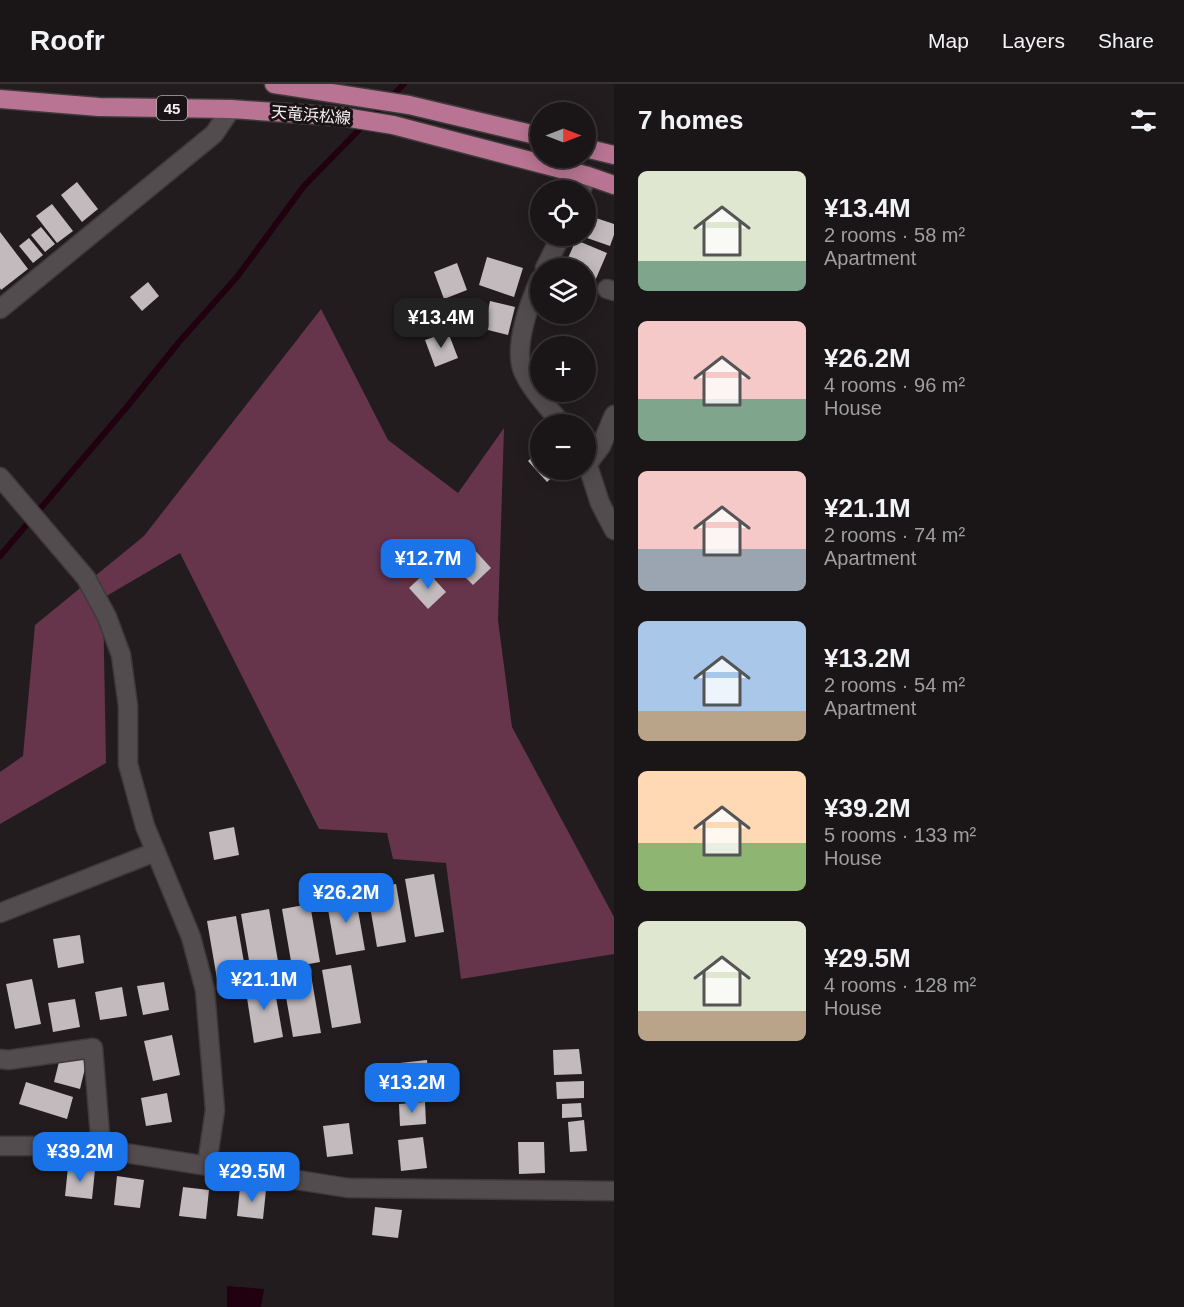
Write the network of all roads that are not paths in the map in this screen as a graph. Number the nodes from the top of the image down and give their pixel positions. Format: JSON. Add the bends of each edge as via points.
{"nodes":[{"id":1,"x":274,"y":84,"type":"edge"},
{"id":2,"x":0,"y":99,"type":"edge"},
{"id":3,"x":231,"y":109,"type":"junction"},
{"id":4,"x":530,"y":134,"type":"edge"},
{"id":5,"x":596,"y":150,"type":"edge"},
{"id":6,"x":614,"y":155,"type":"edge"},
{"id":7,"x":575,"y":180,"type":"edge"},
{"id":8,"x":596,"y":184,"type":"edge"},
{"id":9,"x":614,"y":185,"type":"edge"},
{"id":10,"x":0,"y":309,"type":"edge"},
{"id":11,"x":530,"y":311,"type":"edge"},
{"id":12,"x":554,"y":414,"type":"edge"},
{"id":13,"x":614,"y":415,"type":"edge"},
{"id":14,"x":596,"y":451,"type":"edge"},
{"id":15,"x":0,"y":477,"type":"edge"},
{"id":16,"x":593,"y":480,"type":"edge"},
{"id":17,"x":614,"y":530,"type":"edge"},
{"id":18,"x":155,"y":852,"type":"junction"},
{"id":19,"x":0,"y":913,"type":"edge"},
{"id":20,"x":0,"y":1059,"type":"edge"},
{"id":21,"x":0,"y":1146,"type":"edge"},
{"id":22,"x":101,"y":1148,"type":"junction"},
{"id":23,"x":207,"y":1164,"type":"junction"},
{"id":24,"x":614,"y":1191,"type":"edge"}],
"edges":[{"from":1,"to":4,"type":"main road","name":"天竜浜松線","via":[[409,105]]},
{"from":2,"to":3,"type":"main road","name":"天竜浜松線","number":"45","via":[[99,107]]},
{"from":3,"to":7,"type":"main road","name":"天竜浜松線","number":"45","via":[[344,117],[393,125]]},
{"from":3,"to":10,"type":"street","via":[[214,134]]},
{"from":5,"to":6,"type":"main road"},
{"from":8,"to":9,"type":"main road","name":"天竜浜松線","number":"45"},
{"from":11,"to":12,"type":"street","via":[[520,361],[528,380]]},
{"from":13,"to":14,"type":"street"},
{"from":15,"to":18,"type":"street","via":[[86,578],[107,617],[121,655],[128,706],[128,764]]},
{"from":16,"to":17,"type":"street"},
{"from":18,"to":19,"type":"street"},
{"from":18,"to":23,"type":"street","via":[[191,937],[204,990],[215,1110]]},
{"from":20,"to":22,"type":"street","via":[[93,1048]]},
{"from":21,"to":22,"type":"street"},
{"from":22,"to":23,"type":"street"},
{"from":23,"to":24,"type":"street","via":[[348,1188]]}]}
